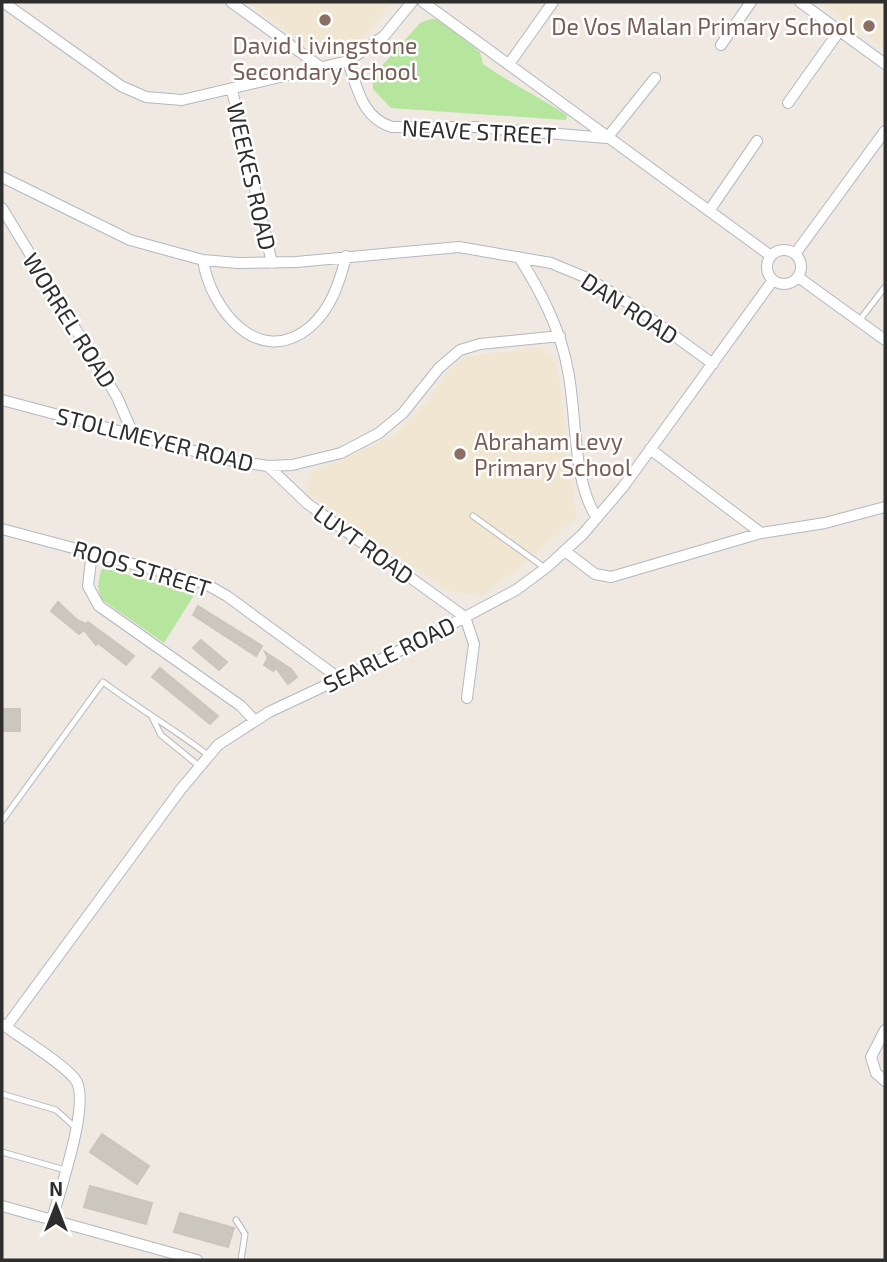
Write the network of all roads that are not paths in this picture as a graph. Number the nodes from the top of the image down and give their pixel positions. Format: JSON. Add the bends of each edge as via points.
{"nodes":[{"id":1,"x":3,"y":2,"type":"edge"},
{"id":2,"x":231,"y":2,"type":"edge"},
{"id":3,"x":412,"y":2,"type":"edge"},
{"id":4,"x":423,"y":2,"type":"edge"},
{"id":5,"x":552,"y":2,"type":"edge"},
{"id":6,"x":751,"y":2,"type":"edge"},
{"id":7,"x":800,"y":2,"type":"edge"},
{"id":8,"x":840,"y":30,"type":"junction"},
{"id":9,"x":721,"y":45,"type":"dead end"},
{"id":10,"x":348,"y":61,"type":"junction"},
{"id":11,"x":509,"y":64,"type":"junction"},
{"id":12,"x":885,"y":64,"type":"edge"},
{"id":13,"x":321,"y":68,"type":"junction"},
{"id":14,"x":655,"y":78,"type":"dead end"},
{"id":15,"x":232,"y":90,"type":"junction"},
{"id":16,"x":788,"y":103,"type":"dead end"},
{"id":17,"x":885,"y":131,"type":"edge"},
{"id":18,"x":607,"y":138,"type":"junction"},
{"id":19,"x":757,"y":141,"type":"dead end"},
{"id":20,"x":2,"y":177,"type":"edge"},
{"id":21,"x":2,"y":208,"type":"edge"},
{"id":22,"x":709,"y":211,"type":"junction"},
{"id":23,"x":795,"y":254,"type":"junction"},
{"id":24,"x":346,"y":256,"type":"junction"},
{"id":25,"x":771,"y":256,"type":"junction"},
{"id":26,"x":519,"y":257,"type":"junction"},
{"id":27,"x":203,"y":260,"type":"junction"},
{"id":28,"x":272,"y":263,"type":"junction"},
{"id":29,"x":798,"y":277,"type":"junction"},
{"id":30,"x":773,"y":280,"type":"junction"},
{"id":31,"x":885,"y":287,"type":"edge"},
{"id":32,"x":859,"y":321,"type":"junction"},
{"id":33,"x":560,"y":336,"type":"junction"},
{"id":34,"x":885,"y":340,"type":"edge"},
{"id":35,"x":713,"y":364,"type":"junction"},
{"id":36,"x":2,"y":400,"type":"edge"},
{"id":37,"x":133,"y":434,"type":"junction"},
{"id":38,"x":650,"y":449,"type":"junction"},
{"id":39,"x":268,"y":466,"type":"junction"},
{"id":40,"x":885,"y":507,"type":"edge"},
{"id":41,"x":472,"y":516,"type":"dead end"},
{"id":42,"x":597,"y":518,"type":"junction"},
{"id":43,"x":2,"y":528,"type":"edge"},
{"id":44,"x":761,"y":533,"type":"junction"},
{"id":45,"x":565,"y":551,"type":"junction"},
{"id":46,"x":92,"y":552,"type":"junction"},
{"id":47,"x":545,"y":568,"type":"junction"},
{"id":48,"x":465,"y":617,"type":"junction"},
{"id":49,"x":340,"y":679,"type":"junction"},
{"id":50,"x":467,"y":698,"type":"dead end"},
{"id":51,"x":153,"y":719,"type":"junction"},
{"id":52,"x":254,"y":720,"type":"junction"},
{"id":53,"x":208,"y":755,"type":"junction"},
{"id":54,"x":198,"y":766,"type":"junction"},
{"id":55,"x":2,"y":821,"type":"edge"},
{"id":56,"x":4,"y":1026,"type":"edge"},
{"id":57,"x":885,"y":1031,"type":"edge"},
{"id":58,"x":885,"y":1081,"type":"edge"},
{"id":59,"x":2,"y":1094,"type":"edge"},
{"id":60,"x":76,"y":1128,"type":"junction"},
{"id":61,"x":2,"y":1152,"type":"edge"},
{"id":62,"x":65,"y":1170,"type":"junction"},
{"id":63,"x":2,"y":1206,"type":"edge"},
{"id":64,"x":52,"y":1220,"type":"junction"},
{"id":65,"x":236,"y":1220,"type":"dead end"},
{"id":66,"x":197,"y":1260,"type":"edge"},
{"id":67,"x":241,"y":1260,"type":"edge"}],
"edges":[{"from":1,"to":15,"type":"street","via":[[138,95],[181,100]]},
{"from":2,"to":13,"type":"street"},
{"from":3,"to":10,"type":"street","via":[[377,42]]},
{"from":4,"to":11,"type":"street","name":"NEAVE STREET"},
{"from":5,"to":11,"type":"street"},
{"from":6,"to":9,"type":"street"},
{"from":7,"to":8,"type":"street"},
{"from":8,"to":12,"type":"street"},
{"from":8,"to":16,"type":"street"},
{"from":10,"to":13,"type":"street"},
{"from":10,"to":18,"type":"street","name":"NEAVE STREET","via":[[366,110],[379,123],[392,127],[475,127]]},
{"from":11,"to":18,"type":"street","name":"NEAVE STREET"},
{"from":13,"to":15,"type":"street"},
{"from":14,"to":18,"type":"street"},
{"from":15,"to":28,"type":"street","name":"WEEKES ROAD"},
{"from":17,"to":23,"type":"street"},
{"from":18,"to":22,"type":"street","name":"NEAVE STREET"},
{"from":19,"to":22,"type":"street"},
{"from":20,"to":27,"type":"street","name":"DAN ROAD","via":[[130,240]]},
{"from":21,"to":37,"type":"street","name":"WORREL ROAD","via":[[117,397]]},
{"from":22,"to":25,"type":"street","name":"NEAVE STREET"},
{"from":23,"to":25,"type":"street","via":[[786,250]]},
{"from":23,"to":29,"type":"street","via":[[802,265]]},
{"from":24,"to":26,"type":"street","name":"DAN ROAD","via":[[459,247]]},
{"from":24,"to":27,"type":"street","via":[[338,285],[323,312],[298,334],[275,339],[248,334],[226,314],[207,284]]},
{"from":24,"to":28,"type":"street","name":"DAN ROAD"},
{"from":25,"to":30,"type":"street","via":[[767,271]]},
{"from":26,"to":33,"type":"street"},
{"from":26,"to":35,"type":"street","name":"DAN ROAD","via":[[587,278]]},
{"from":27,"to":28,"type":"street","name":"DAN ROAD"},
{"from":29,"to":30,"type":"street","via":[[789,284]]},
{"from":29,"to":32,"type":"street"},
{"from":30,"to":35,"type":"street","name":"SEARLE ROAD"},
{"from":31,"to":32,"type":"lane"},
{"from":32,"to":34,"type":"street"},
{"from":33,"to":39,"type":"street","name":"STOLLMEYER ROAD","via":[[460,350],[439,368],[404,413],[369,440],[314,461]]},
{"from":33,"to":42,"type":"street","via":[[584,494]]},
{"from":35,"to":38,"type":"street","name":"SEARLE ROAD"},
{"from":36,"to":37,"type":"street","name":"STOLLMEYER ROAD"},
{"from":37,"to":39,"type":"street","name":"STOLLMEYER ROAD"},
{"from":38,"to":42,"type":"street","name":"SEARLE ROAD"},
{"from":38,"to":44,"type":"street"},
{"from":39,"to":48,"type":"street","name":"LUYT ROAD","via":[[308,504]]},
{"from":40,"to":44,"type":"street"},
{"from":41,"to":47,"type":"lane"},
{"from":42,"to":45,"type":"street","name":"SEARLE ROAD"},
{"from":43,"to":46,"type":"street","name":"ROOS STREET"},
{"from":44,"to":45,"type":"street","via":[[611,577],[595,574]]},
{"from":45,"to":47,"type":"street","name":"SEARLE ROAD"},
{"from":46,"to":49,"type":"street","name":"ROOS STREET","via":[[216,589]]},
{"from":46,"to":52,"type":"street","via":[[88,586],[99,606],[241,706]]},
{"from":47,"to":48,"type":"street","name":"SEARLE ROAD","via":[[516,590]]},
{"from":48,"to":49,"type":"street","name":"SEARLE ROAD"},
{"from":48,"to":50,"type":"street","via":[[474,644]]},
{"from":49,"to":52,"type":"street","name":"SEARLE ROAD"},
{"from":51,"to":53,"type":"lane","via":[[167,723]]},
{"from":51,"to":54,"type":"lane","via":[[161,735]]},
{"from":51,"to":55,"type":"lane","via":[[103,682]]},
{"from":52,"to":53,"type":"street","name":"SEARLE ROAD"},
{"from":53,"to":54,"type":"street","name":"SEARLE ROAD"},
{"from":54,"to":56,"type":"street","name":"SEARLE ROAD"},
{"from":56,"to":60,"type":"street","via":[[76,1081],[82,1100]]},
{"from":57,"to":58,"type":"street","via":[[873,1049],[873,1068]]},
{"from":59,"to":60,"type":"lane","via":[[56,1110]]},
{"from":60,"to":62,"type":"street"},
{"from":61,"to":62,"type":"lane"},
{"from":62,"to":64,"type":"street"},
{"from":63,"to":64,"type":"street"},
{"from":64,"to":66,"type":"street"},
{"from":65,"to":67,"type":"lane","via":[[245,1234]]}]}
